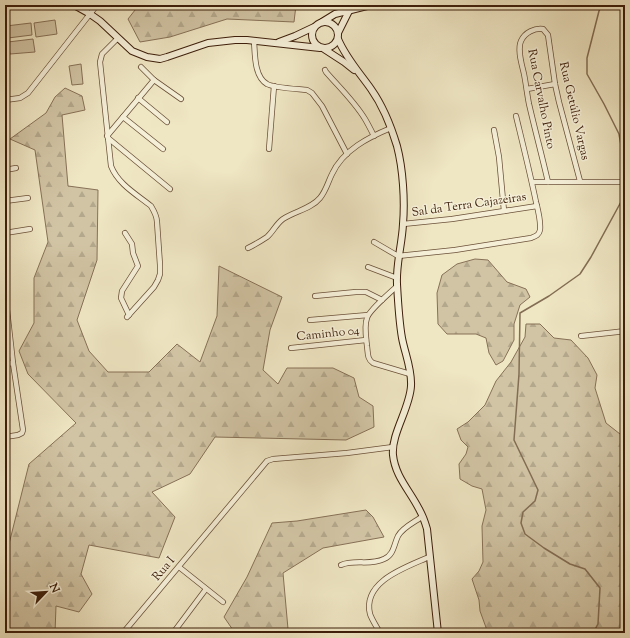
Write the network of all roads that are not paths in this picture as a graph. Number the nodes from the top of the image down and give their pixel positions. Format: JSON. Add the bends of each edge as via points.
{"nodes":[{"id":1,"x":74,"y":5,"type":"edge"},
{"id":2,"x":97,"y":5,"type":"edge"},
{"id":3,"x":371,"y":5,"type":"edge"},
{"id":4,"x":352,"y":9,"type":"edge"},
{"id":5,"x":90,"y":14,"type":"junction"},
{"id":6,"x":322,"y":22,"type":"junction"},
{"id":7,"x":314,"y":27,"type":"junction"},
{"id":8,"x":338,"y":36,"type":"junction"},
{"id":9,"x":118,"y":38,"type":"junction"},
{"id":10,"x":254,"y":41,"type":"junction"},
{"id":11,"x":276,"y":43,"type":"junction"},
{"id":12,"x":550,"y":44,"type":"joint"},
{"id":13,"x":322,"y":48,"type":"junction"},
{"id":14,"x":141,"y":67,"type":"dead end"},
{"id":15,"x":325,"y":70,"type":"dead end"},
{"id":16,"x":360,"y":75,"type":"junction"},
{"id":17,"x":154,"y":80,"type":"junction"},
{"id":18,"x":555,"y":84,"type":"junction"},
{"id":19,"x":274,"y":86,"type":"junction"},
{"id":20,"x":527,"y":89,"type":"junction"},
{"id":21,"x":138,"y":98,"type":"junction"},
{"id":22,"x":181,"y":98,"type":"dead end"},
{"id":23,"x":5,"y":100,"type":"edge"},
{"id":24,"x":516,"y":116,"type":"dead end"},
{"id":25,"x":123,"y":117,"type":"junction"},
{"id":26,"x":167,"y":122,"type":"dead end"},
{"id":27,"x":391,"y":128,"type":"junction"},
{"id":28,"x":494,"y":130,"type":"dead end"},
{"id":29,"x":374,"y":136,"type":"junction"},
{"id":30,"x":108,"y":137,"type":"junction"},
{"id":31,"x":162,"y":149,"type":"dead end"},
{"id":32,"x":269,"y":149,"type":"dead end"},
{"id":33,"x":347,"y":154,"type":"junction"},
{"id":34,"x":16,"y":168,"type":"dead end"},
{"id":35,"x":5,"y":170,"type":"edge"},
{"id":36,"x":580,"y":181,"type":"junction"},
{"id":37,"x":532,"y":182,"type":"junction"},
{"id":38,"x":548,"y":182,"type":"junction"},
{"id":39,"x":625,"y":182,"type":"edge"},
{"id":40,"x":170,"y":189,"type":"dead end"},
{"id":41,"x":28,"y":198,"type":"dead end"},
{"id":42,"x":5,"y":201,"type":"edge"},
{"id":43,"x":537,"y":206,"type":"junction"},
{"id":44,"x":504,"y":211,"type":"junction"},
{"id":45,"x":403,"y":224,"type":"junction"},
{"id":46,"x":30,"y":229,"type":"dead end"},
{"id":47,"x":5,"y":233,"type":"edge"},
{"id":48,"x":125,"y":233,"type":"dead end"},
{"id":49,"x":374,"y":242,"type":"dead end"},
{"id":50,"x":248,"y":248,"type":"dead end"},
{"id":51,"x":398,"y":256,"type":"junction"},
{"id":52,"x":368,"y":267,"type":"dead end"},
{"id":53,"x":397,"y":278,"type":"junction"},
{"id":54,"x":397,"y":286,"type":"junction"},
{"id":55,"x":5,"y":292,"type":"edge"},
{"id":56,"x":315,"y":296,"type":"dead end"},
{"id":57,"x":382,"y":300,"type":"junction"},
{"id":58,"x":368,"y":315,"type":"junction"},
{"id":59,"x":310,"y":320,"type":"dead end"},
{"id":60,"x":625,"y":331,"type":"edge"},
{"id":61,"x":581,"y":336,"type":"dead end"},
{"id":62,"x":366,"y":340,"type":"junction"},
{"id":63,"x":291,"y":348,"type":"dead end"},
{"id":64,"x":13,"y":363,"type":"junction"},
{"id":65,"x":5,"y":364,"type":"edge"},
{"id":66,"x":410,"y":374,"type":"junction"},
{"id":67,"x":5,"y":437,"type":"edge"},
{"id":68,"x":393,"y":447,"type":"junction"},
{"id":69,"x":423,"y":516,"type":"junction"},
{"id":70,"x":430,"y":557,"type":"junction"},
{"id":71,"x":341,"y":565,"type":"dead end"},
{"id":72,"x":179,"y":567,"type":"junction"},
{"id":73,"x":206,"y":589,"type":"junction"},
{"id":74,"x":223,"y":602,"type":"dead end"},
{"id":75,"x":123,"y":633,"type":"edge"},
{"id":76,"x":172,"y":633,"type":"edge"},
{"id":77,"x":380,"y":633,"type":"edge"},
{"id":78,"x":438,"y":633,"type":"edge"}],
"edges":[{"from":1,"to":5,"type":"main road"},
{"from":2,"to":5,"type":"street"},
{"from":3,"to":4,"type":"main road"},
{"from":4,"to":6,"type":"main road","via":[[335,14]]},
{"from":4,"to":8,"type":"main road"},
{"from":5,"to":9,"type":"main road"},
{"from":5,"to":23,"type":"street","via":[[28,94]]},
{"from":6,"to":7,"type":"main road"},
{"from":6,"to":8,"type":"main road","via":[[331,23]]},
{"from":7,"to":11,"type":"main road"},
{"from":7,"to":13,"type":"main road","via":[[312,41]]},
{"from":8,"to":13,"type":"main road","via":[[333,46]]},
{"from":8,"to":16,"type":"main road","via":[[345,54]]},
{"from":9,"to":10,"type":"main road","via":[[132,51],[147,57],[160,58],[208,43],[229,40]]},
{"from":9,"to":30,"type":"street","via":[[102,54],[100,62]]},
{"from":10,"to":11,"type":"main road"},
{"from":10,"to":19,"type":"street","via":[[258,72],[266,84]]},
{"from":11,"to":13,"type":"main road"},
{"from":12,"to":18,"type":"street","name":"Rua Getúlio Vargas"},
{"from":12,"to":20,"type":"street","name":"Rua Carvalho Pinto","via":[[544,29],[539,28],[532,30],[521,40],[520,54]]},
{"from":13,"to":16,"type":"main road"},
{"from":14,"to":17,"type":"street"},
{"from":15,"to":29,"type":"street","via":[[365,118]]},
{"from":16,"to":27,"type":"main road","via":[[378,99]]},
{"from":17,"to":21,"type":"street"},
{"from":17,"to":22,"type":"street"},
{"from":18,"to":20,"type":"street"},
{"from":18,"to":36,"type":"street","name":"Rua Getúlio Vargas"},
{"from":19,"to":32,"type":"street"},
{"from":19,"to":33,"type":"street","via":[[307,90],[312,93],[322,106]]},
{"from":20,"to":38,"type":"street","name":"Rua Carvalho Pinto"},
{"from":21,"to":25,"type":"street"},
{"from":21,"to":26,"type":"street"},
{"from":24,"to":37,"type":"street"},
{"from":25,"to":30,"type":"street"},
{"from":25,"to":31,"type":"street"},
{"from":27,"to":29,"type":"street"},
{"from":27,"to":45,"type":"main road","via":[[400,160]]},
{"from":28,"to":44,"type":"street"},
{"from":29,"to":33,"type":"street"},
{"from":30,"to":40,"type":"street"},
{"from":30,"to":48,"type":"street","via":[[111,166],[117,178],[151,206],[157,217],[160,274],[154,287],[128,316],[122,291],[138,266],[132,244]]},
{"from":33,"to":50,"type":"street","via":[[336,166],[319,200],[282,220],[267,237]]},
{"from":34,"to":35,"type":"street"},
{"from":36,"to":38,"type":"street"},
{"from":36,"to":39,"type":"street"},
{"from":37,"to":38,"type":"street"},
{"from":37,"to":43,"type":"street"},
{"from":41,"to":42,"type":"street"},
{"from":43,"to":44,"type":"street","name":"Sal da Terra Cajazeiras"},
{"from":43,"to":51,"type":"street","via":[[540,228],[537,235],[531,238]]},
{"from":44,"to":45,"type":"street","name":"Sal da Terra Cajazeiras"},
{"from":45,"to":51,"type":"main road"},
{"from":46,"to":47,"type":"street"},
{"from":49,"to":51,"type":"street"},
{"from":51,"to":53,"type":"main road"},
{"from":52,"to":53,"type":"street"},
{"from":53,"to":54,"type":"main road"},
{"from":54,"to":57,"type":"street"},
{"from":54,"to":66,"type":"main road","via":[[402,339]]},
{"from":55,"to":64,"type":"street"},
{"from":56,"to":57,"type":"street","via":[[366,292]]},
{"from":57,"to":58,"type":"street"},
{"from":58,"to":59,"type":"street","name":"Caminho 04"},
{"from":58,"to":62,"type":"street","via":[[365,324]]},
{"from":60,"to":61,"type":"street"},
{"from":62,"to":63,"type":"street","name":"Caminho 04"},
{"from":62,"to":66,"type":"street","via":[[370,361]]},
{"from":64,"to":65,"type":"street"},
{"from":64,"to":67,"type":"street","via":[[23,430],[18,436]]},
{"from":66,"to":68,"type":"main road","via":[[410,393]]},
{"from":68,"to":69,"type":"main road","via":[[398,472]]},
{"from":68,"to":72,"type":"street","name":"Rua I","via":[[270,460]]},
{"from":69,"to":70,"type":"main road"},
{"from":69,"to":71,"type":"street","via":[[398,535],[390,556],[384,560]]},
{"from":70,"to":77,"type":"street","via":[[385,579],[376,587],[371,595],[370,614]]},
{"from":70,"to":78,"type":"main road"},
{"from":72,"to":73,"type":"street"},
{"from":72,"to":75,"type":"street","name":"Rua I"},
{"from":73,"to":74,"type":"street"},
{"from":73,"to":76,"type":"street"}]}
